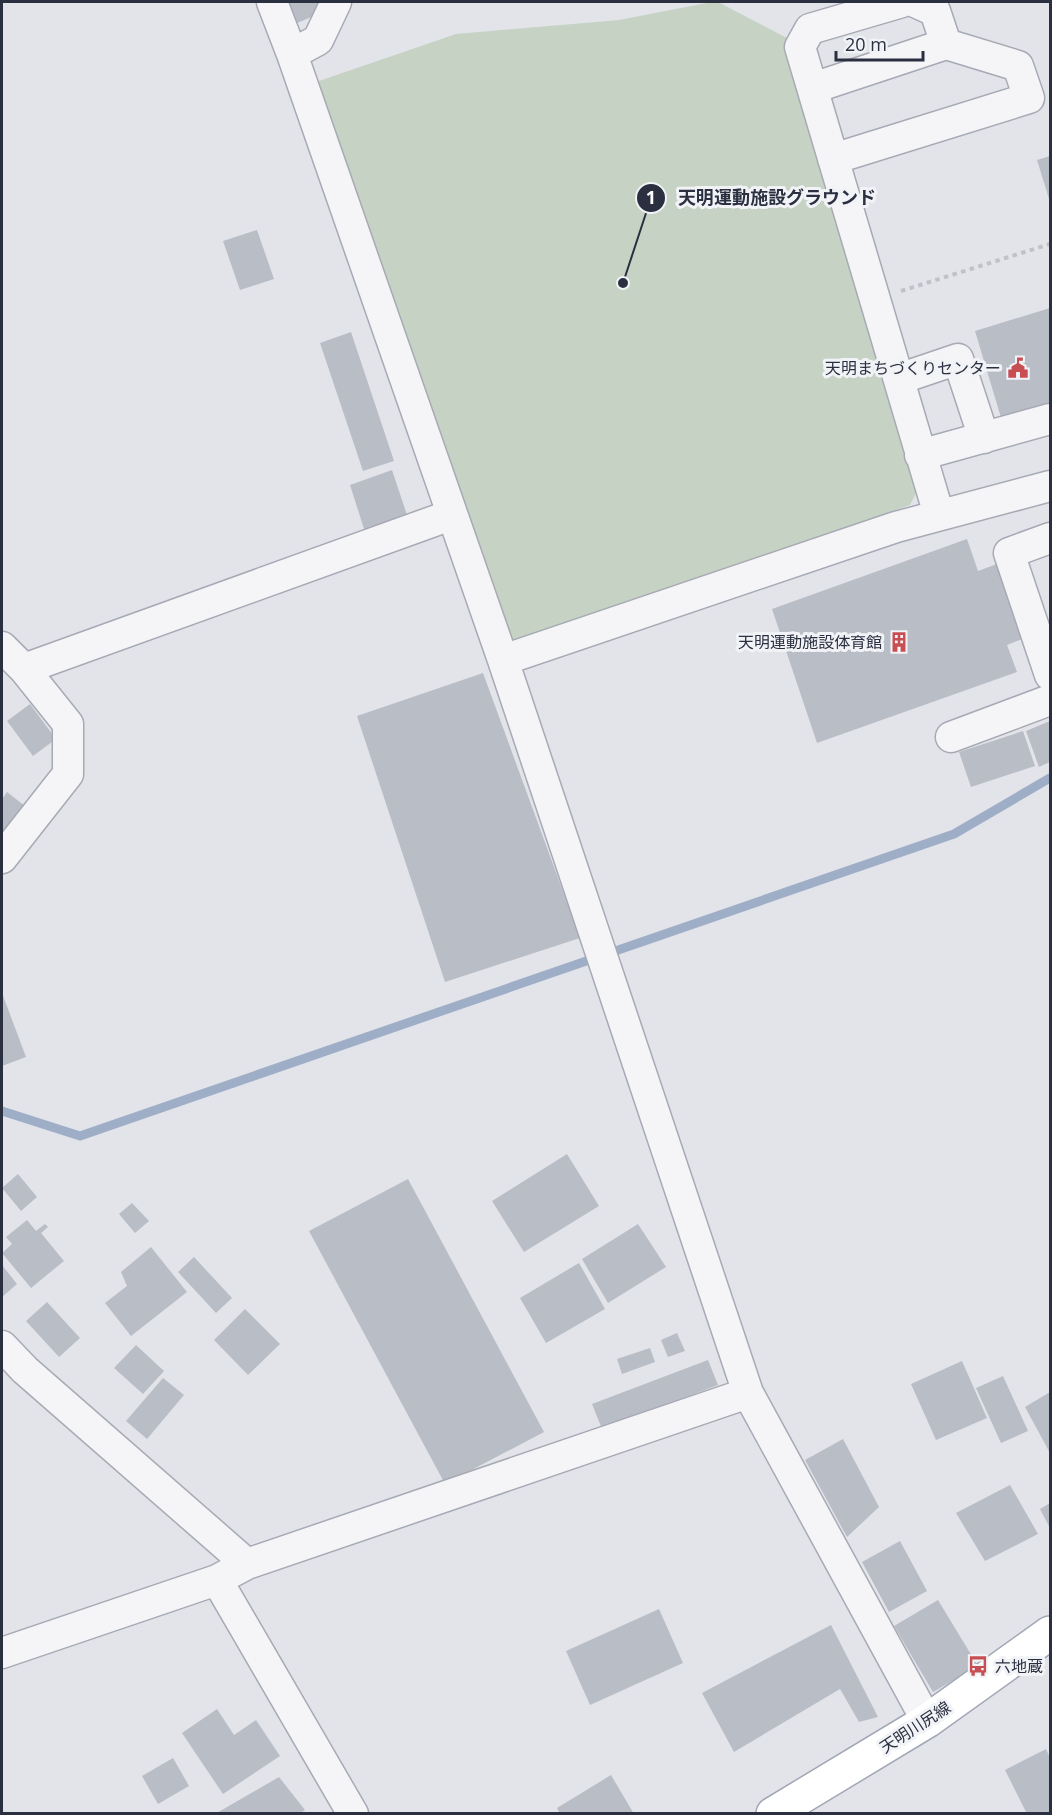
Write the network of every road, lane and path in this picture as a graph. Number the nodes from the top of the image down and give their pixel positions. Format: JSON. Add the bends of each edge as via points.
{"nodes":[{"id":1,"x":272,"y":2,"type":"edge"},
{"id":2,"x":336,"y":2,"type":"edge"},
{"id":3,"x":902,"y":2,"type":"edge"},
{"id":4,"x":915,"y":2,"type":"edge"},
{"id":5,"x":946,"y":44,"type":"junction"},
{"id":6,"x":292,"y":54,"type":"junction"},
{"id":7,"x":813,"y":88,"type":"junction"},
{"id":8,"x":1040,"y":103,"type":"edge"},
{"id":9,"x":833,"y":159,"type":"junction"},
{"id":10,"x":1050,"y":244,"type":"edge"},
{"id":11,"x":875,"y":299,"type":"junction"},
{"id":12,"x":899,"y":379,"type":"junction"},
{"id":13,"x":1050,"y":418,"type":"edge"},
{"id":14,"x":984,"y":438,"type":"junction"},
{"id":15,"x":920,"y":455,"type":"junction"},
{"id":16,"x":1050,"y":486,"type":"edge"},
{"id":17,"x":451,"y":515,"type":"junction"},
{"id":18,"x":939,"y":515,"type":"junction"},
{"id":19,"x":1050,"y":538,"type":"edge"},
{"id":20,"x":1043,"y":627,"type":"edge"},
{"id":21,"x":2,"y":647,"type":"edge"},
{"id":22,"x":503,"y":660,"type":"junction"},
{"id":23,"x":24,"y":669,"type":"junction"},
{"id":24,"x":1050,"y":675,"type":"edge"},
{"id":25,"x":1050,"y":700,"type":"edge"},
{"id":26,"x":951,"y":737,"type":"dead end"},
{"id":27,"x":2,"y":858,"type":"edge"},
{"id":28,"x":2,"y":1346,"type":"edge"},
{"id":29,"x":748,"y":1393,"type":"junction"},
{"id":30,"x":248,"y":1564,"type":"junction"},
{"id":31,"x":217,"y":1580,"type":"junction"},
{"id":32,"x":1050,"y":1633,"type":"edge"},
{"id":33,"x":2,"y":1653,"type":"edge"},
{"id":34,"x":927,"y":1721,"type":"junction"},
{"id":35,"x":353,"y":1814,"type":"edge"},
{"id":36,"x":773,"y":1814,"type":"edge"}],
"edges":[{"from":1,"to":6,"type":"street"},
{"from":2,"to":6,"type":"street","via":[[318,40]]},
{"from":3,"to":7,"type":"street","via":[[810,28],[800,47]]},
{"from":4,"to":5,"type":"street","via":[[935,11]]},
{"from":5,"to":7,"type":"street"},
{"from":5,"to":8,"type":"street","via":[[1018,66]]},
{"from":6,"to":17,"type":"street"},
{"from":7,"to":9,"type":"street"},
{"from":8,"to":9,"type":"street"},
{"from":9,"to":11,"type":"street"},
{"from":10,"to":11,"type":"path"},
{"from":11,"to":12,"type":"street"},
{"from":12,"to":14,"type":"street","via":[[958,359]]},
{"from":12,"to":15,"type":"street"},
{"from":13,"to":14,"type":"street"},
{"from":14,"to":15,"type":"street"},
{"from":15,"to":18,"type":"street"},
{"from":16,"to":18,"type":"street"},
{"from":17,"to":22,"type":"street"},
{"from":17,"to":23,"type":"street"},
{"from":18,"to":22,"type":"street"},
{"from":19,"to":20,"type":"street","via":[[1009,553]]},
{"from":20,"to":24,"type":"street"},
{"from":21,"to":23,"type":"street"},
{"from":22,"to":29,"type":"street"},
{"from":23,"to":27,"type":"street","via":[[68,724],[68,774]]},
{"from":25,"to":26,"type":"street"},
{"from":28,"to":30,"type":"street"},
{"from":29,"to":30,"type":"street"},
{"from":29,"to":34,"type":"street"},
{"from":30,"to":31,"type":"street"},
{"from":31,"to":33,"type":"street"},
{"from":31,"to":35,"type":"street"},
{"from":32,"to":34,"type":"main road","name":"天明川尻線"},
{"from":34,"to":36,"type":"main road","name":"天明川尻線"}]}
